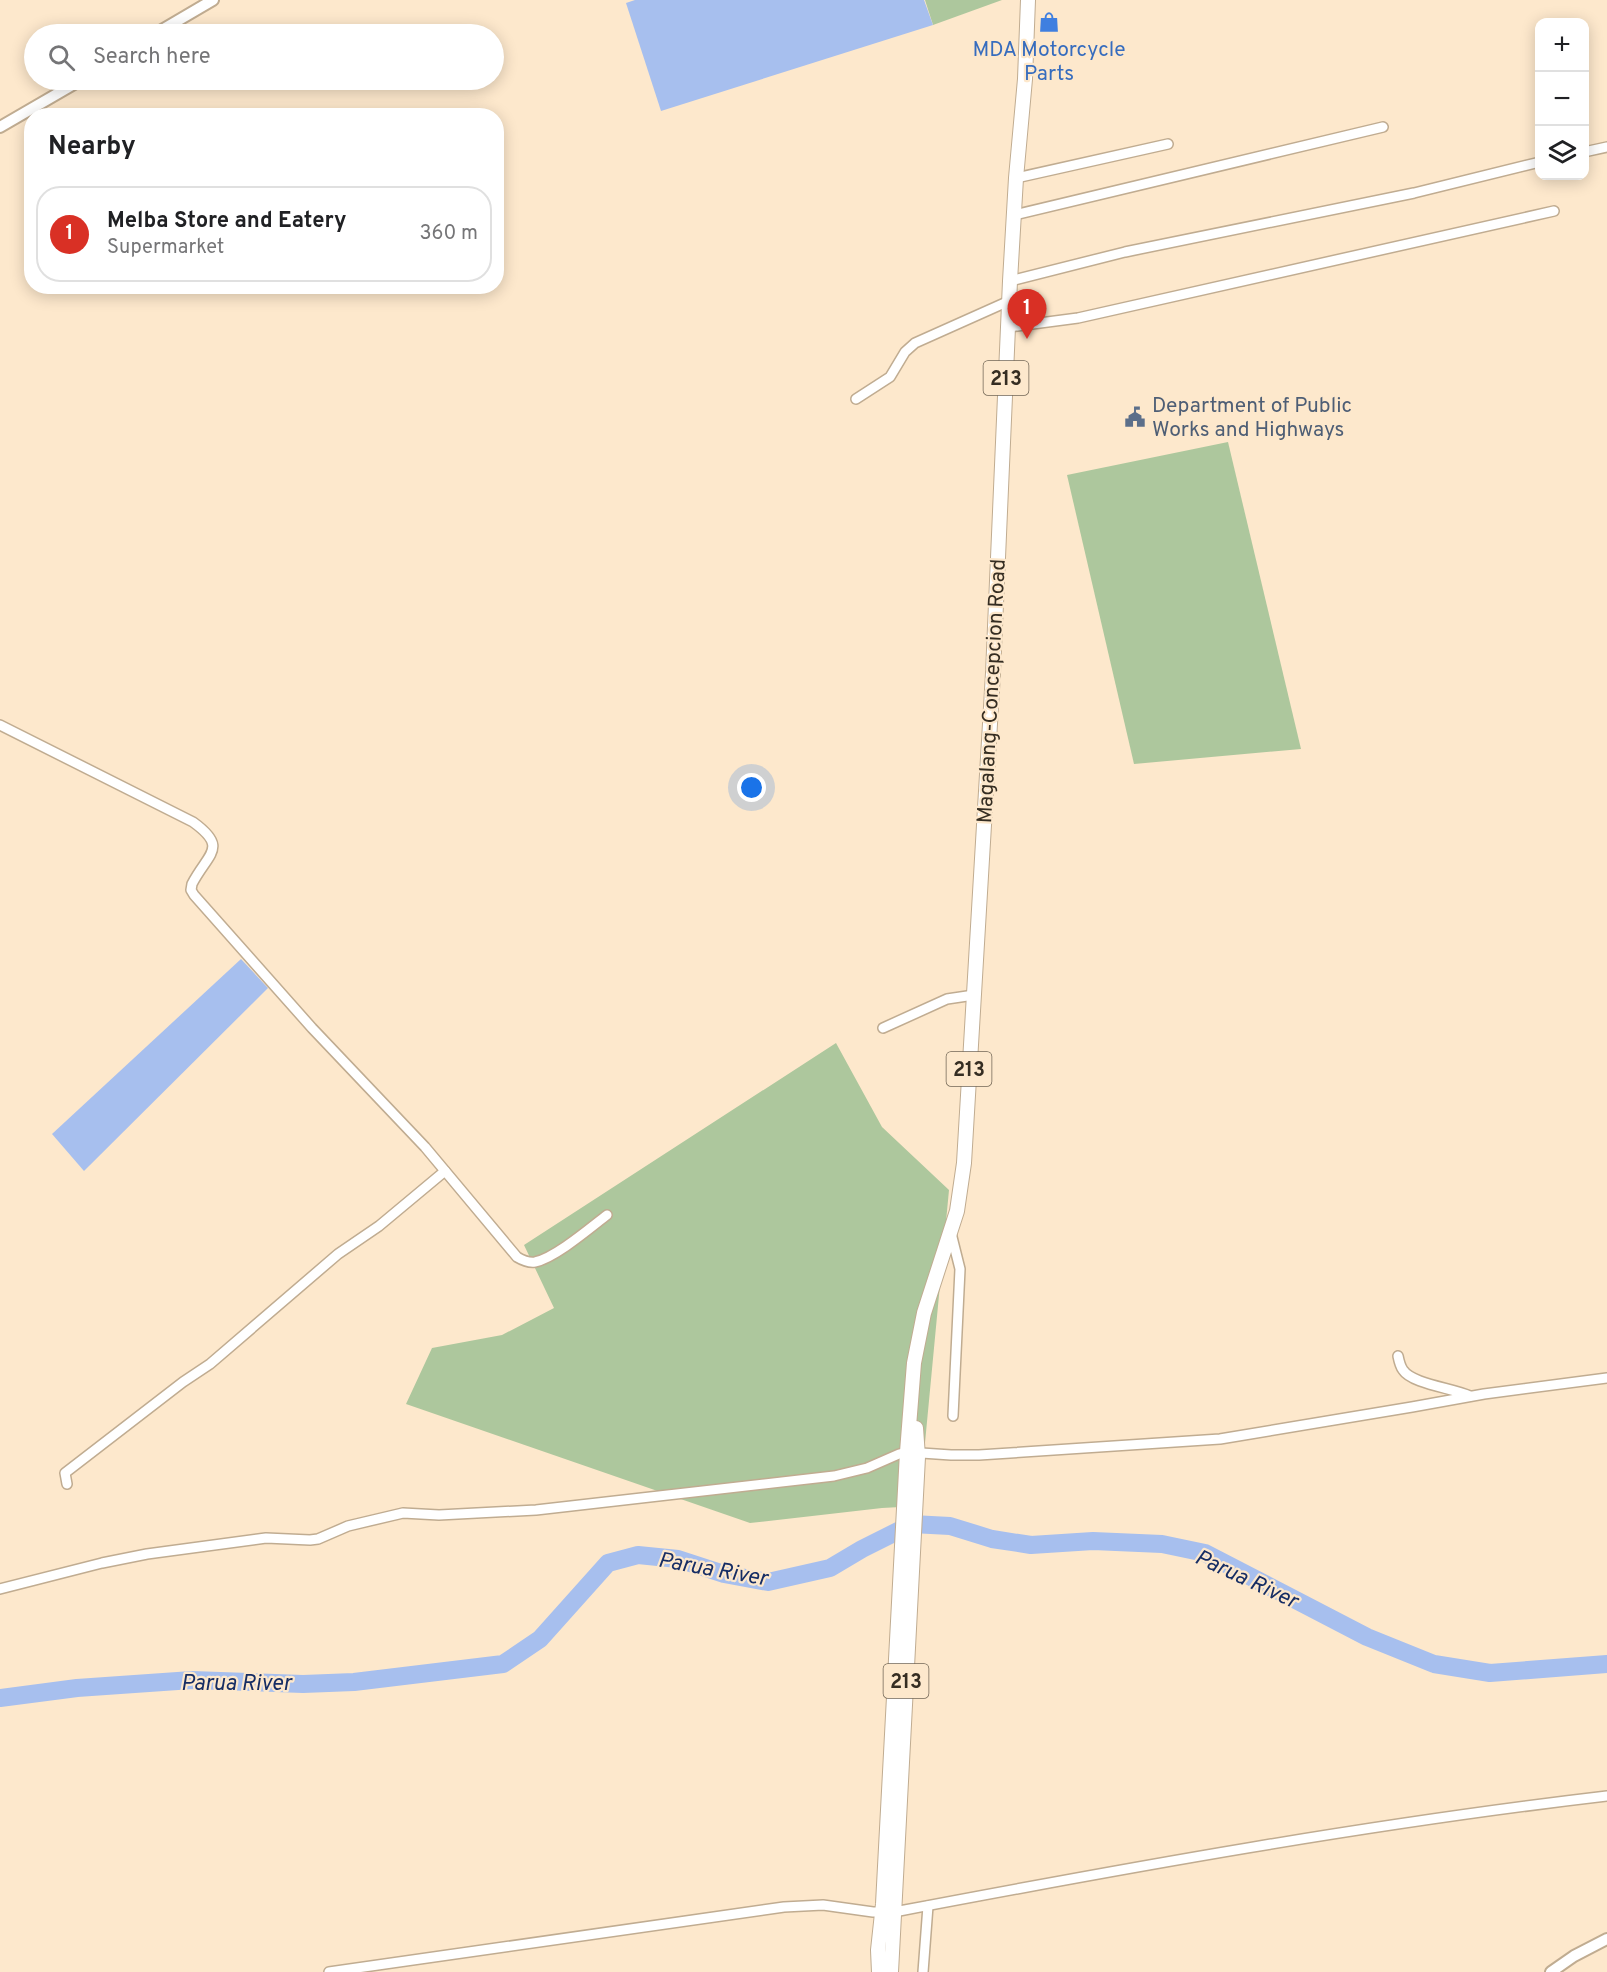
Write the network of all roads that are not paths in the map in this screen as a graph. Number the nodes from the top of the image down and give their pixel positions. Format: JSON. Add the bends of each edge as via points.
{"nodes":[{"id":1,"x":213,"y":0,"type":"edge"},
{"id":2,"x":1028,"y":0,"type":"edge"},
{"id":3,"x":172,"y":24,"type":"edge"},
{"id":4,"x":64,"y":90,"type":"edge"},
{"id":5,"x":33,"y":108,"type":"edge"},
{"id":6,"x":24,"y":113,"type":"edge"},
{"id":7,"x":0,"y":127,"type":"edge"},
{"id":8,"x":1383,"y":127,"type":"dead end"},
{"id":9,"x":1168,"y":144,"type":"dead end"},
{"id":10,"x":1607,"y":147,"type":"edge"},
{"id":11,"x":1589,"y":151,"type":"edge"},
{"id":12,"x":1535,"y":163,"type":"edge"},
{"id":13,"x":1016,"y":178,"type":"junction"},
{"id":14,"x":1554,"y":211,"type":"dead end"},
{"id":15,"x":1014,"y":215,"type":"junction"},
{"id":16,"x":1010,"y":280,"type":"junction"},
{"id":17,"x":1009,"y":301,"type":"junction"},
{"id":18,"x":1009,"y":327,"type":"junction"},
{"id":19,"x":856,"y":399,"type":"dead end"},
{"id":20,"x":0,"y":725,"type":"edge"},
{"id":21,"x":974,"y":995,"type":"junction"},
{"id":22,"x":883,"y":1028,"type":"dead end"},
{"id":23,"x":444,"y":1171,"type":"junction"},
{"id":24,"x":607,"y":1215,"type":"dead end"},
{"id":25,"x":951,"y":1233,"type":"junction"},
{"id":26,"x":1398,"y":1356,"type":"dead end"},
{"id":27,"x":1607,"y":1378,"type":"edge"},
{"id":28,"x":1470,"y":1396,"type":"junction"},
{"id":29,"x":953,"y":1416,"type":"dead end"},
{"id":30,"x":912,"y":1455,"type":"junction"},
{"id":31,"x":68,"y":1484,"type":"dead end"},
{"id":32,"x":0,"y":1589,"type":"edge"},
{"id":33,"x":1607,"y":1796,"type":"edge"},
{"id":34,"x":928,"y":1906,"type":"junction"},
{"id":35,"x":888,"y":1909,"type":"junction"},
{"id":36,"x":1607,"y":1939,"type":"edge"},
{"id":37,"x":329,"y":1972,"type":"edge"},
{"id":38,"x":879,"y":1972,"type":"edge"},
{"id":39,"x":891,"y":1972,"type":"edge"},
{"id":40,"x":923,"y":1972,"type":"edge"},
{"id":41,"x":1551,"y":1972,"type":"edge"}],
"edges":[{"from":1,"to":3,"type":"street"},
{"from":2,"to":13,"type":"main road","name":"Magalang-Concepcion Road","number":"213"},
{"from":4,"to":5,"type":"street"},
{"from":6,"to":7,"type":"street"},
{"from":8,"to":15,"type":"street"},
{"from":9,"to":13,"type":"street"},
{"from":10,"to":11,"type":"street"},
{"from":12,"to":16,"type":"street"},
{"from":13,"to":15,"type":"main road","name":"Magalang-Concepcion Road","number":"213"},
{"from":14,"to":18,"type":"street","via":[[1078,318]]},
{"from":15,"to":16,"type":"main road","name":"Magalang-Concepcion Road","number":"213"},
{"from":16,"to":17,"type":"main road","name":"Magalang-Concepcion Road","number":"213"},
{"from":17,"to":18,"type":"main road","name":"Magalang-Concepcion Road","number":"213"},
{"from":17,"to":19,"type":"street","via":[[915,343],[890,377]]},
{"from":18,"to":21,"type":"main road","name":"Magalang-Concepcion Road","number":"213"},
{"from":20,"to":23,"type":"street","via":[[206,831],[213,840],[212,853],[192,884],[194,895]]},
{"from":21,"to":22,"type":"street","via":[[947,999]]},
{"from":21,"to":25,"type":"main road","name":"Magalang-Concepcion Road","number":"213","via":[[964,1163]]},
{"from":23,"to":24,"type":"street","via":[[517,1257],[526,1262],[551,1255]]},
{"from":23,"to":31,"type":"street","via":[[379,1226],[338,1254],[210,1364],[64,1473]]},
{"from":25,"to":29,"type":"street","via":[[960,1269]]},
{"from":25,"to":30,"type":"main road","name":"Magalang-Concepcion Road","number":"213","via":[[918,1332]]},
{"from":26,"to":28,"type":"street","via":[[1408,1376]]},
{"from":27,"to":28,"type":"street"},
{"from":28,"to":30,"type":"street","via":[[1221,1438],[1009,1453]]},
{"from":30,"to":32,"type":"street","via":[[899,1454],[852,1472],[780,1483],[536,1510],[403,1513],[348,1526],[318,1539],[266,1538],[147,1554]]},
{"from":30,"to":35,"type":"main road","name":"Magalang-Concepcion Road","number":"213"},
{"from":33,"to":34,"type":"street","via":[[1213,1854]]},
{"from":34,"to":35,"type":"street"},
{"from":34,"to":40,"type":"street"},
{"from":35,"to":37,"type":"street","via":[[784,1907]]},
{"from":35,"to":38,"type":"main road","name":"Magalang-Concepcion Road","number":"213","via":[[878,1950]]},
{"from":35,"to":39,"type":"main road","name":"Magalang-Concepcion Road","number":"213"},
{"from":36,"to":41,"type":"street"}]}
